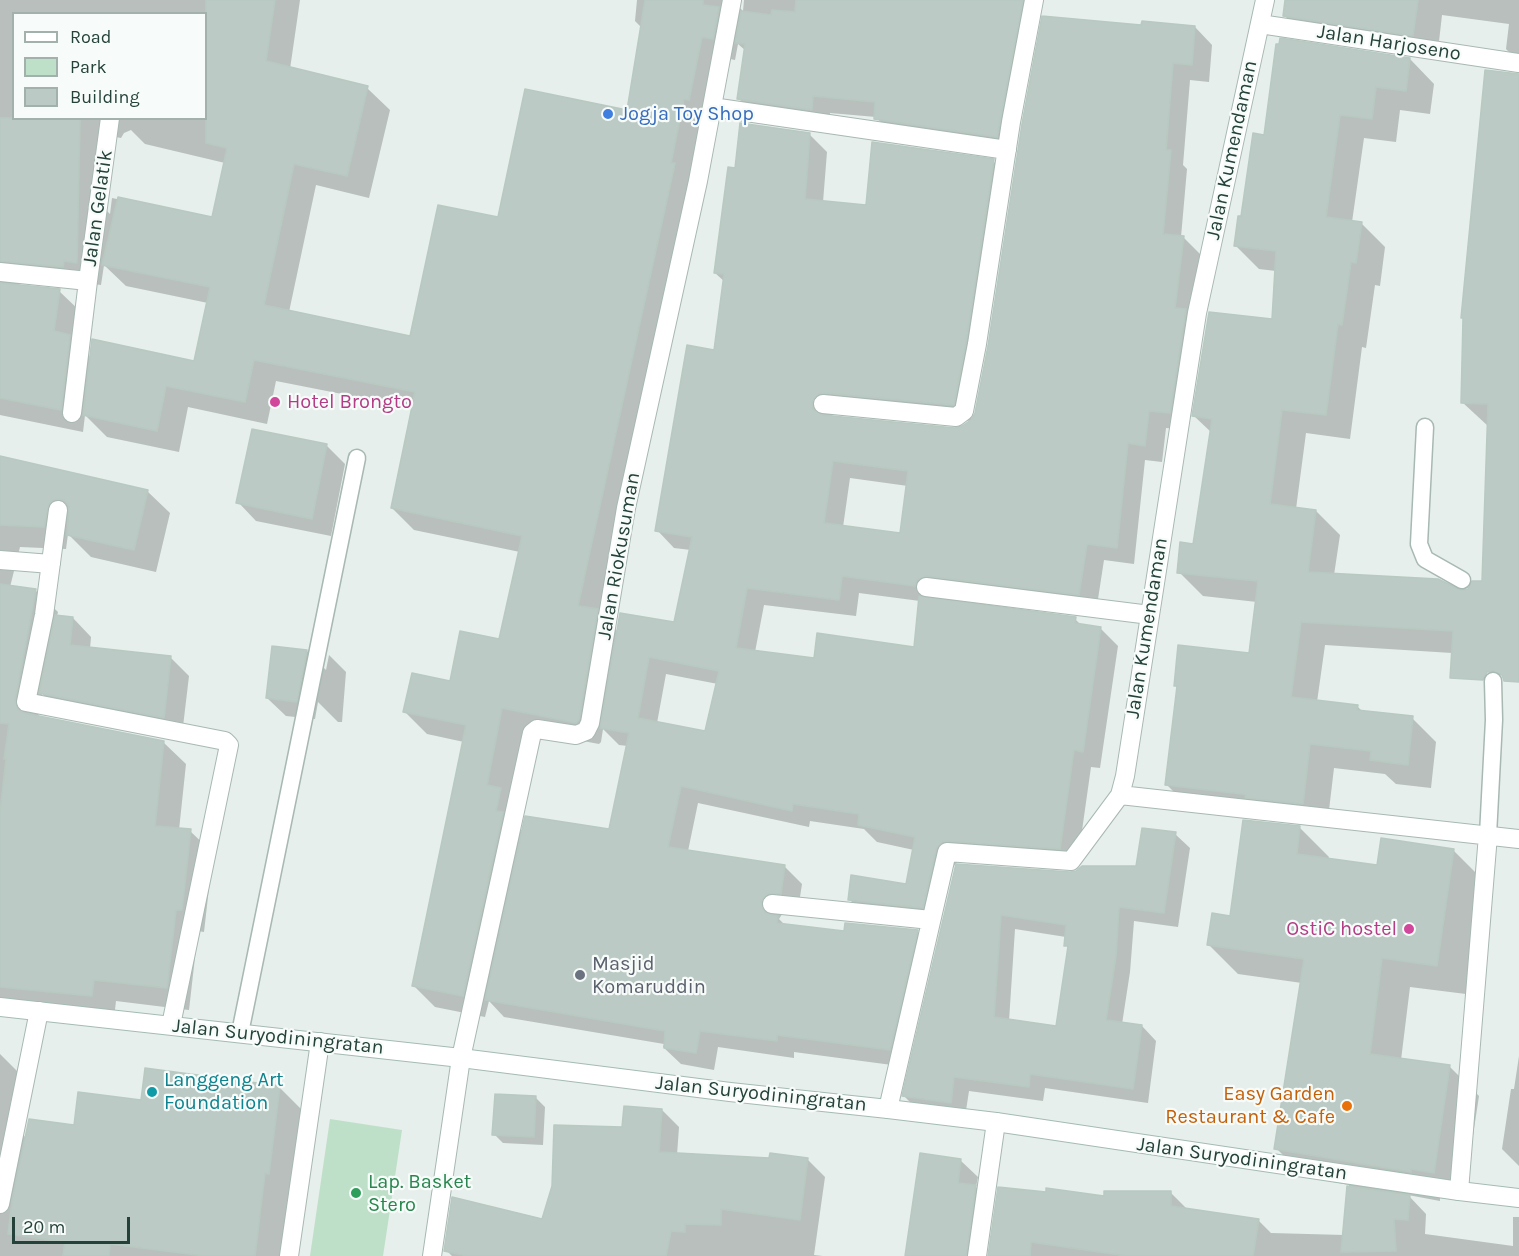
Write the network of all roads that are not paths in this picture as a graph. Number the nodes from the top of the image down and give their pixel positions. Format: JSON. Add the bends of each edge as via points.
{"nodes":[{"id":1,"x":732,"y":0,"type":"edge"},
{"id":2,"x":1034,"y":0,"type":"edge"},
{"id":3,"x":1265,"y":0,"type":"edge"},
{"id":4,"x":1260,"y":24,"type":"junction"},
{"id":5,"x":1519,"y":63,"type":"edge"},
{"id":6,"x":712,"y":107,"type":"junction"},
{"id":7,"x":110,"y":120,"type":"edge"},
{"id":8,"x":1007,"y":150,"type":"junction"},
{"id":9,"x":0,"y":272,"type":"edge"},
{"id":10,"x":88,"y":281,"type":"junction"},
{"id":11,"x":823,"y":404,"type":"dead end"},
{"id":12,"x":72,"y":413,"type":"dead end"},
{"id":13,"x":1425,"y":427,"type":"dead end"},
{"id":14,"x":357,"y":458,"type":"dead end"},
{"id":15,"x":58,"y":510,"type":"dead end"},
{"id":16,"x":0,"y":560,"type":"edge"},
{"id":17,"x":51,"y":564,"type":"junction"},
{"id":18,"x":1462,"y":580,"type":"dead end"},
{"id":19,"x":926,"y":587,"type":"dead end"},
{"id":20,"x":1149,"y":615,"type":"junction"},
{"id":21,"x":1493,"y":681,"type":"dead end"},
{"id":22,"x":1120,"y":795,"type":"junction"},
{"id":23,"x":1488,"y":835,"type":"junction"},
{"id":24,"x":1519,"y":839,"type":"edge"},
{"id":25,"x":772,"y":904,"type":"dead end"},
{"id":26,"x":931,"y":920,"type":"junction"},
{"id":27,"x":0,"y":1006,"type":"edge"},
{"id":28,"x":39,"y":1011,"type":"junction"},
{"id":29,"x":171,"y":1025,"type":"junction"},
{"id":30,"x":240,"y":1033,"type":"junction"},
{"id":31,"x":320,"y":1042,"type":"junction"},
{"id":32,"x":461,"y":1058,"type":"junction"},
{"id":33,"x":888,"y":1109,"type":"junction"},
{"id":34,"x":996,"y":1122,"type":"junction"},
{"id":35,"x":1460,"y":1191,"type":"junction"},
{"id":36,"x":1519,"y":1198,"type":"edge"},
{"id":37,"x":0,"y":1204,"type":"edge"},
{"id":38,"x":289,"y":1256,"type":"edge"},
{"id":39,"x":432,"y":1256,"type":"edge"},
{"id":40,"x":977,"y":1256,"type":"edge"}],
"edges":[{"from":1,"to":6,"type":"street","name":"Jalan Riokusuman"},
{"from":2,"to":8,"type":"street"},
{"from":3,"to":4,"type":"street","name":"Jalan Kumendaman"},
{"from":4,"to":5,"type":"street","name":"Jalan Harjoseno"},
{"from":4,"to":20,"type":"street","name":"Jalan Kumendaman","via":[[1197,313]]},
{"from":6,"to":8,"type":"street"},
{"from":6,"to":32,"type":"street","name":"Jalan Riokusuman","via":[[626,508],[590,723],[576,735],[537,729],[532,733]]},
{"from":7,"to":10,"type":"street","name":"Jalan Gelatik"},
{"from":8,"to":11,"type":"street","via":[[964,411],[957,417]]},
{"from":9,"to":10,"type":"street","name":"Jalan Gelatik"},
{"from":10,"to":12,"type":"street"},
{"from":13,"to":18,"type":"lane","via":[[1419,544],[1425,559]]},
{"from":14,"to":30,"type":"lane"},
{"from":15,"to":17,"type":"street"},
{"from":16,"to":17,"type":"street"},
{"from":17,"to":29,"type":"street","via":[[26,702],[225,741],[229,745]]},
{"from":19,"to":20,"type":"street"},
{"from":20,"to":22,"type":"street","name":"Jalan Kumendaman"},
{"from":21,"to":23,"type":"lane"},
{"from":22,"to":23,"type":"street"},
{"from":22,"to":26,"type":"street","name":"Jalan Kumendaman","via":[[1071,861],[947,852]]},
{"from":23,"to":24,"type":"street"},
{"from":23,"to":35,"type":"street"},
{"from":25,"to":26,"type":"street"},
{"from":26,"to":33,"type":"street","name":"Jalan Kumendaman"},
{"from":27,"to":28,"type":"street","name":"Jalan Suryodiningratan"},
{"from":28,"to":29,"type":"street","name":"Jalan Suryodiningratan"},
{"from":28,"to":37,"type":"street"},
{"from":29,"to":30,"type":"street","name":"Jalan Suryodiningratan"},
{"from":30,"to":31,"type":"street","name":"Jalan Suryodiningratan"},
{"from":31,"to":32,"type":"street","name":"Jalan Suryodiningratan"},
{"from":31,"to":38,"type":"street"},
{"from":32,"to":33,"type":"street","name":"Jalan Suryodiningratan"},
{"from":32,"to":39,"type":"street"},
{"from":33,"to":34,"type":"street","name":"Jalan Suryodiningratan"},
{"from":34,"to":35,"type":"street","name":"Jalan Suryodiningratan"},
{"from":34,"to":40,"type":"street"},
{"from":35,"to":36,"type":"street","name":"Jalan Suryodiningratan"}]}
